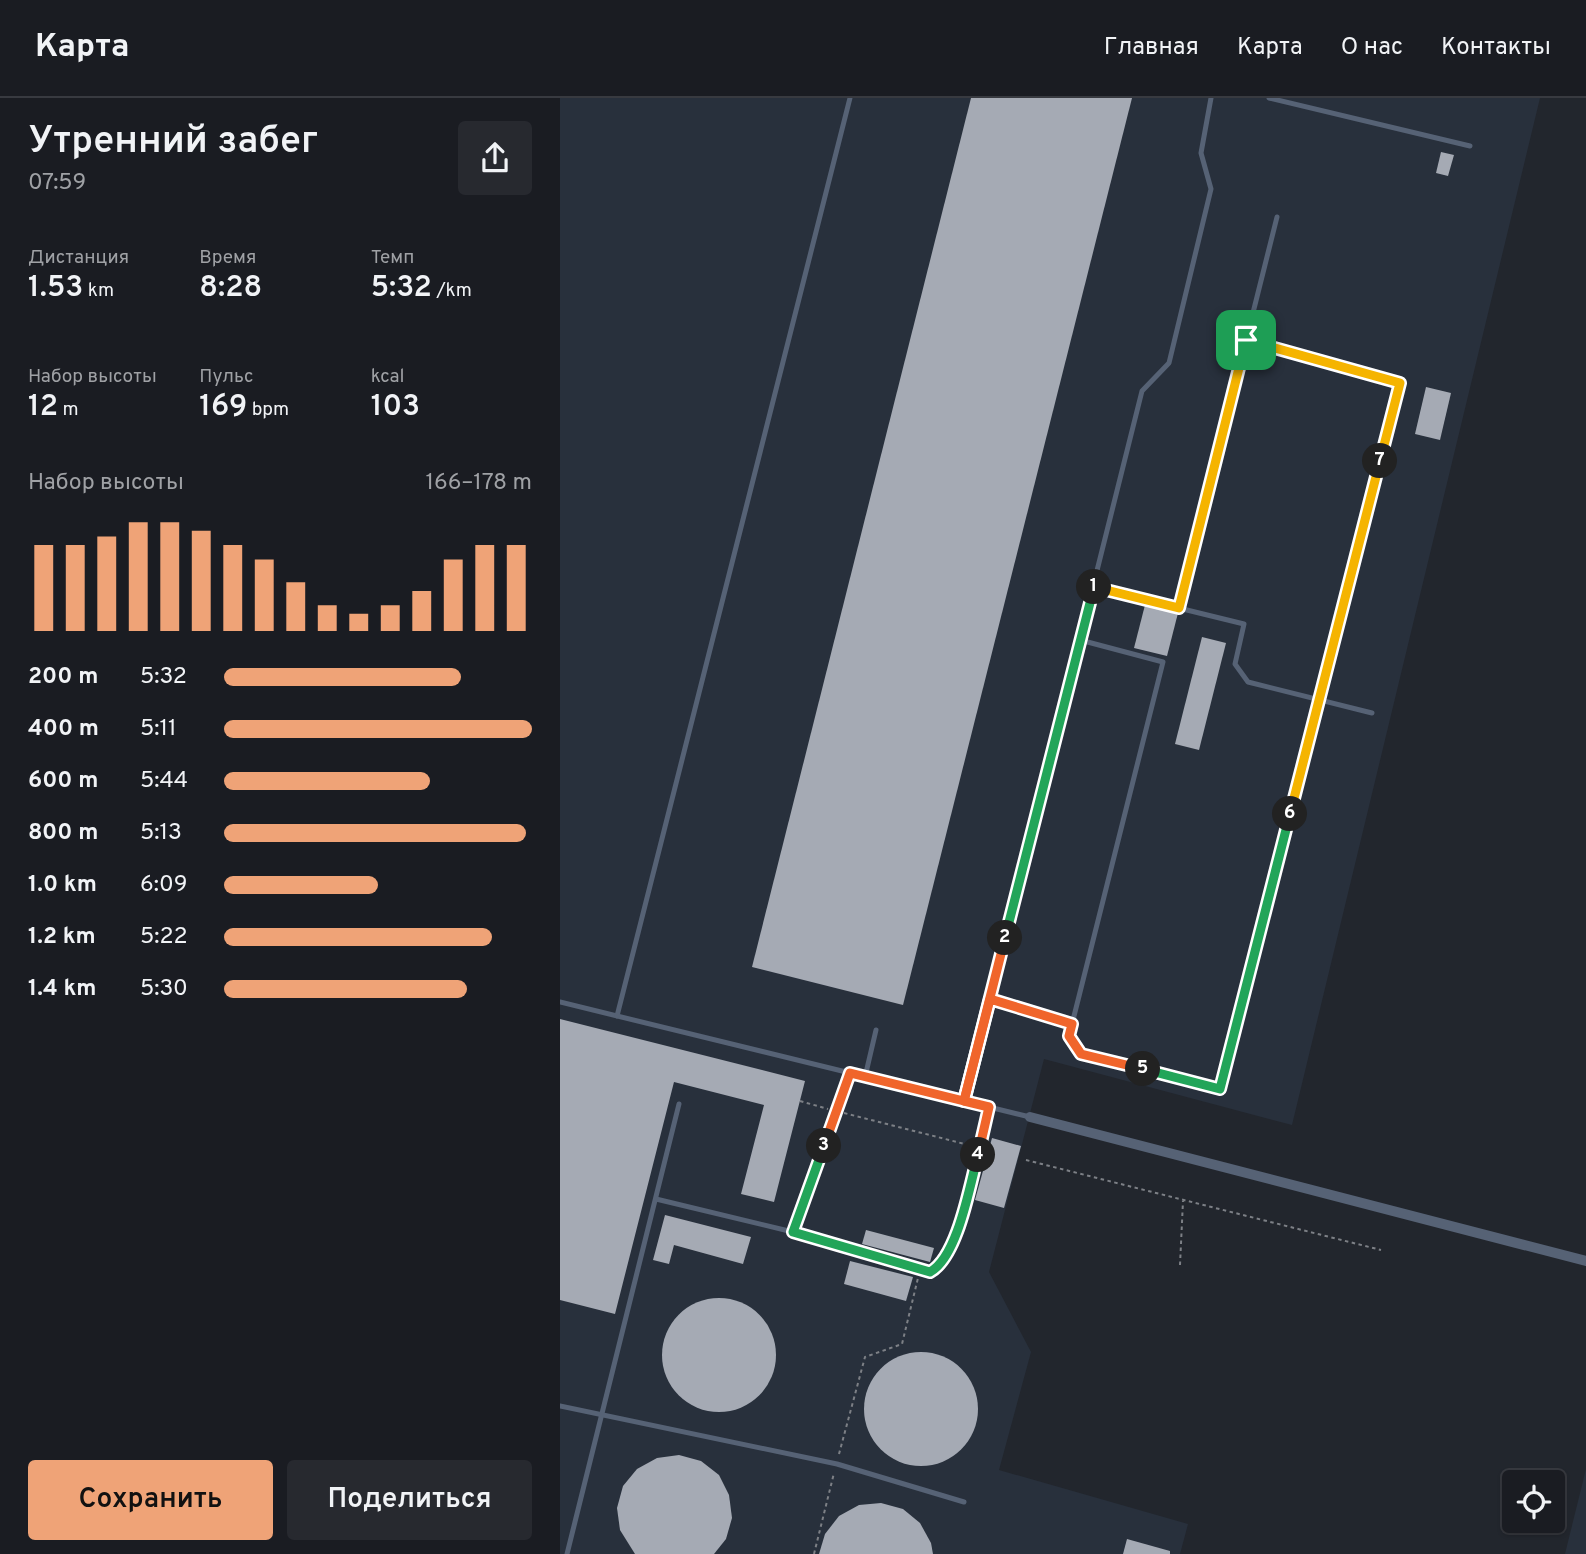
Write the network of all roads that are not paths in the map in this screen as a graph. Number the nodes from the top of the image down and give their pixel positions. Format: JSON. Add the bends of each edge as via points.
{"nodes":[{"id":1,"x":850,"y":98,"type":"edge"},
{"id":2,"x":1211,"y":98,"type":"edge"},
{"id":3,"x":1269,"y":98,"type":"edge"},
{"id":4,"x":1309,"y":98,"type":"edge"},
{"id":5,"x":1307,"y":108,"type":"junction"},
{"id":6,"x":1470,"y":146,"type":"dead end"},
{"id":7,"x":1277,"y":217,"type":"dead end"},
{"id":8,"x":1246,"y":340,"type":"junction"},
{"id":9,"x":1093,"y":587,"type":"junction"},
{"id":10,"x":1179,"y":608,"type":"junction"},
{"id":11,"x":1080,"y":640,"type":"junction"},
{"id":12,"x":1319,"y":700,"type":"junction"},
{"id":13,"x":1372,"y":713,"type":"dead end"},
{"id":14,"x":990,"y":999,"type":"junction"},
{"id":15,"x":560,"y":1002,"type":"edge"},
{"id":16,"x":617,"y":1016,"type":"junction"},
{"id":17,"x":1072,"y":1024,"type":"junction"},
{"id":18,"x":876,"y":1030,"type":"dead end"},
{"id":19,"x":850,"y":1073,"type":"junction"},
{"id":20,"x":865,"y":1077,"type":"junction"},
{"id":21,"x":964,"y":1101,"type":"junction"},
{"id":22,"x":679,"y":1104,"type":"dead end"},
{"id":23,"x":1030,"y":1117,"type":"joint"},
{"id":24,"x":656,"y":1199,"type":"junction"},
{"id":25,"x":793,"y":1232,"type":"junction"},
{"id":26,"x":1586,"y":1261,"type":"edge"},
{"id":27,"x":921,"y":1269,"type":"road end"},
{"id":28,"x":560,"y":1406,"type":"edge"},
{"id":29,"x":603,"y":1414,"type":"junction"},
{"id":30,"x":964,"y":1502,"type":"dead end"},
{"id":31,"x":567,"y":1554,"type":"edge"}],
"edges":[{"from":1,"to":16,"type":"lane"},
{"from":2,"to":9,"type":"lane","via":[[1201,153],[1211,189],[1205,216],[1169,363],[1142,391]]},
{"from":3,"to":5,"type":"lane"},
{"from":4,"to":5,"type":"lane"},
{"from":5,"to":6,"type":"lane"},
{"from":7,"to":8,"type":"lane"},
{"from":8,"to":10,"type":"lane"},
{"from":8,"to":12,"type":"lane","via":[[1400,383]]},
{"from":9,"to":10,"type":"lane"},
{"from":9,"to":11,"type":"lane"},
{"from":10,"to":12,"type":"lane","via":[[1244,624],[1235,664],[1248,682]]},
{"from":11,"to":14,"type":"lane"},
{"from":11,"to":17,"type":"lane","via":[[1163,662]]},
{"from":12,"to":13,"type":"lane"},
{"from":12,"to":17,"type":"lane","via":[[1220,1089],[1081,1054],[1069,1036]]},
{"from":14,"to":17,"type":"lane"},
{"from":14,"to":21,"type":"lane"},
{"from":15,"to":16,"type":"lane"},
{"from":16,"to":19,"type":"lane"},
{"from":18,"to":20,"type":"lane"},
{"from":19,"to":20,"type":"lane"},
{"from":19,"to":25,"type":"lane"},
{"from":20,"to":21,"type":"lane"},
{"from":21,"to":23,"type":"lane"},
{"from":22,"to":24,"type":"lane"},
{"from":23,"to":26,"type":"street"},
{"from":24,"to":25,"type":"lane"},
{"from":24,"to":29,"type":"lane"},
{"from":25,"to":27,"type":"lane"},
{"from":28,"to":29,"type":"lane"},
{"from":29,"to":30,"type":"lane","via":[[836,1464]]},
{"from":29,"to":31,"type":"lane"}]}
